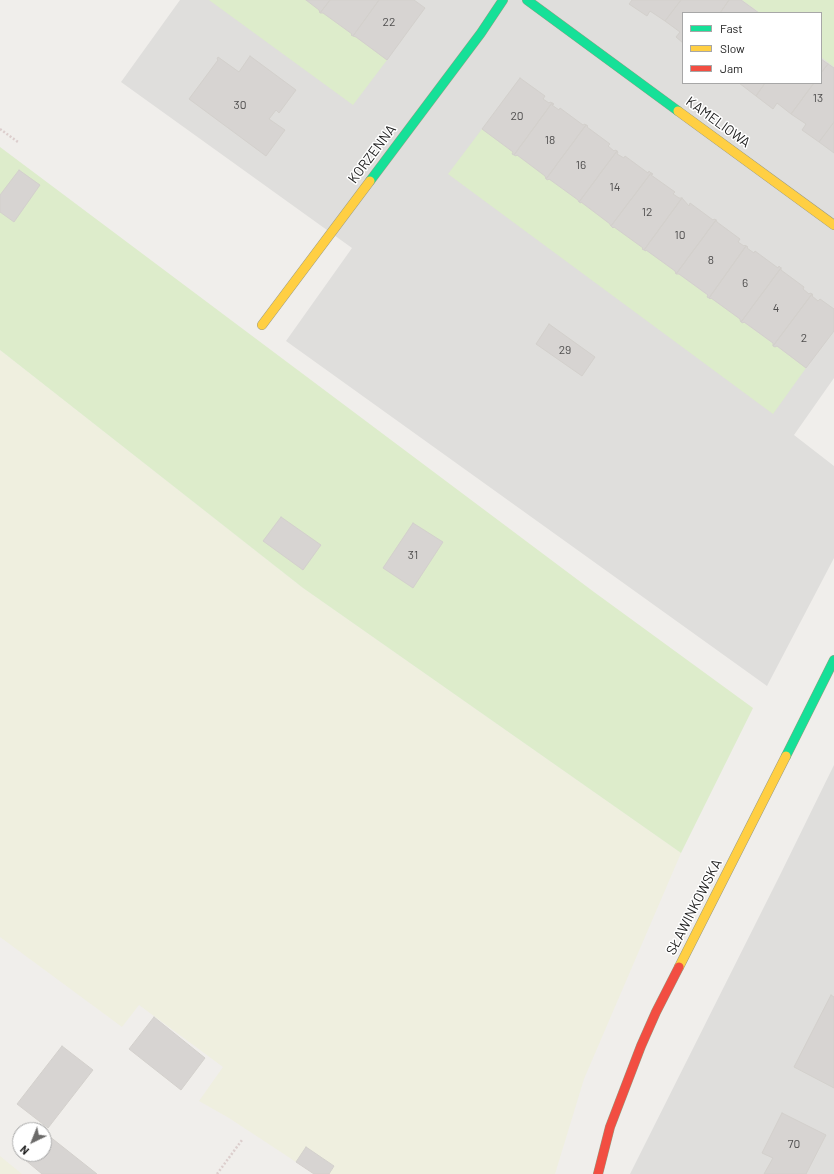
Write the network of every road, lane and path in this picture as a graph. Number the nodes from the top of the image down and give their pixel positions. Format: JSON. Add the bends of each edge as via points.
{"nodes":[{"id":1,"x":503,"y":0,"type":"edge"},
{"id":2,"x":527,"y":0,"type":"edge"},
{"id":3,"x":0,"y":129,"type":"edge"},
{"id":4,"x":18,"y":142,"type":"dead end"},
{"id":5,"x":834,"y":225,"type":"edge"},
{"id":6,"x":262,"y":325,"type":"dead end"},
{"id":7,"x":834,"y":660,"type":"edge"},
{"id":8,"x":242,"y":1140,"type":"dead end"},
{"id":9,"x":217,"y":1174,"type":"edge"},
{"id":10,"x":598,"y":1174,"type":"edge"}],
"edges":[{"from":1,"to":6,"type":"street","name":"KORZENNA"},
{"from":2,"to":5,"type":"street","name":"KAMELIOWA"},
{"from":3,"to":4,"type":"path"},
{"from":7,"to":10,"type":"street","name":"SŁAWINKOWSKA","via":[[653,1019],[610,1127]]},
{"from":8,"to":9,"type":"path"}]}
